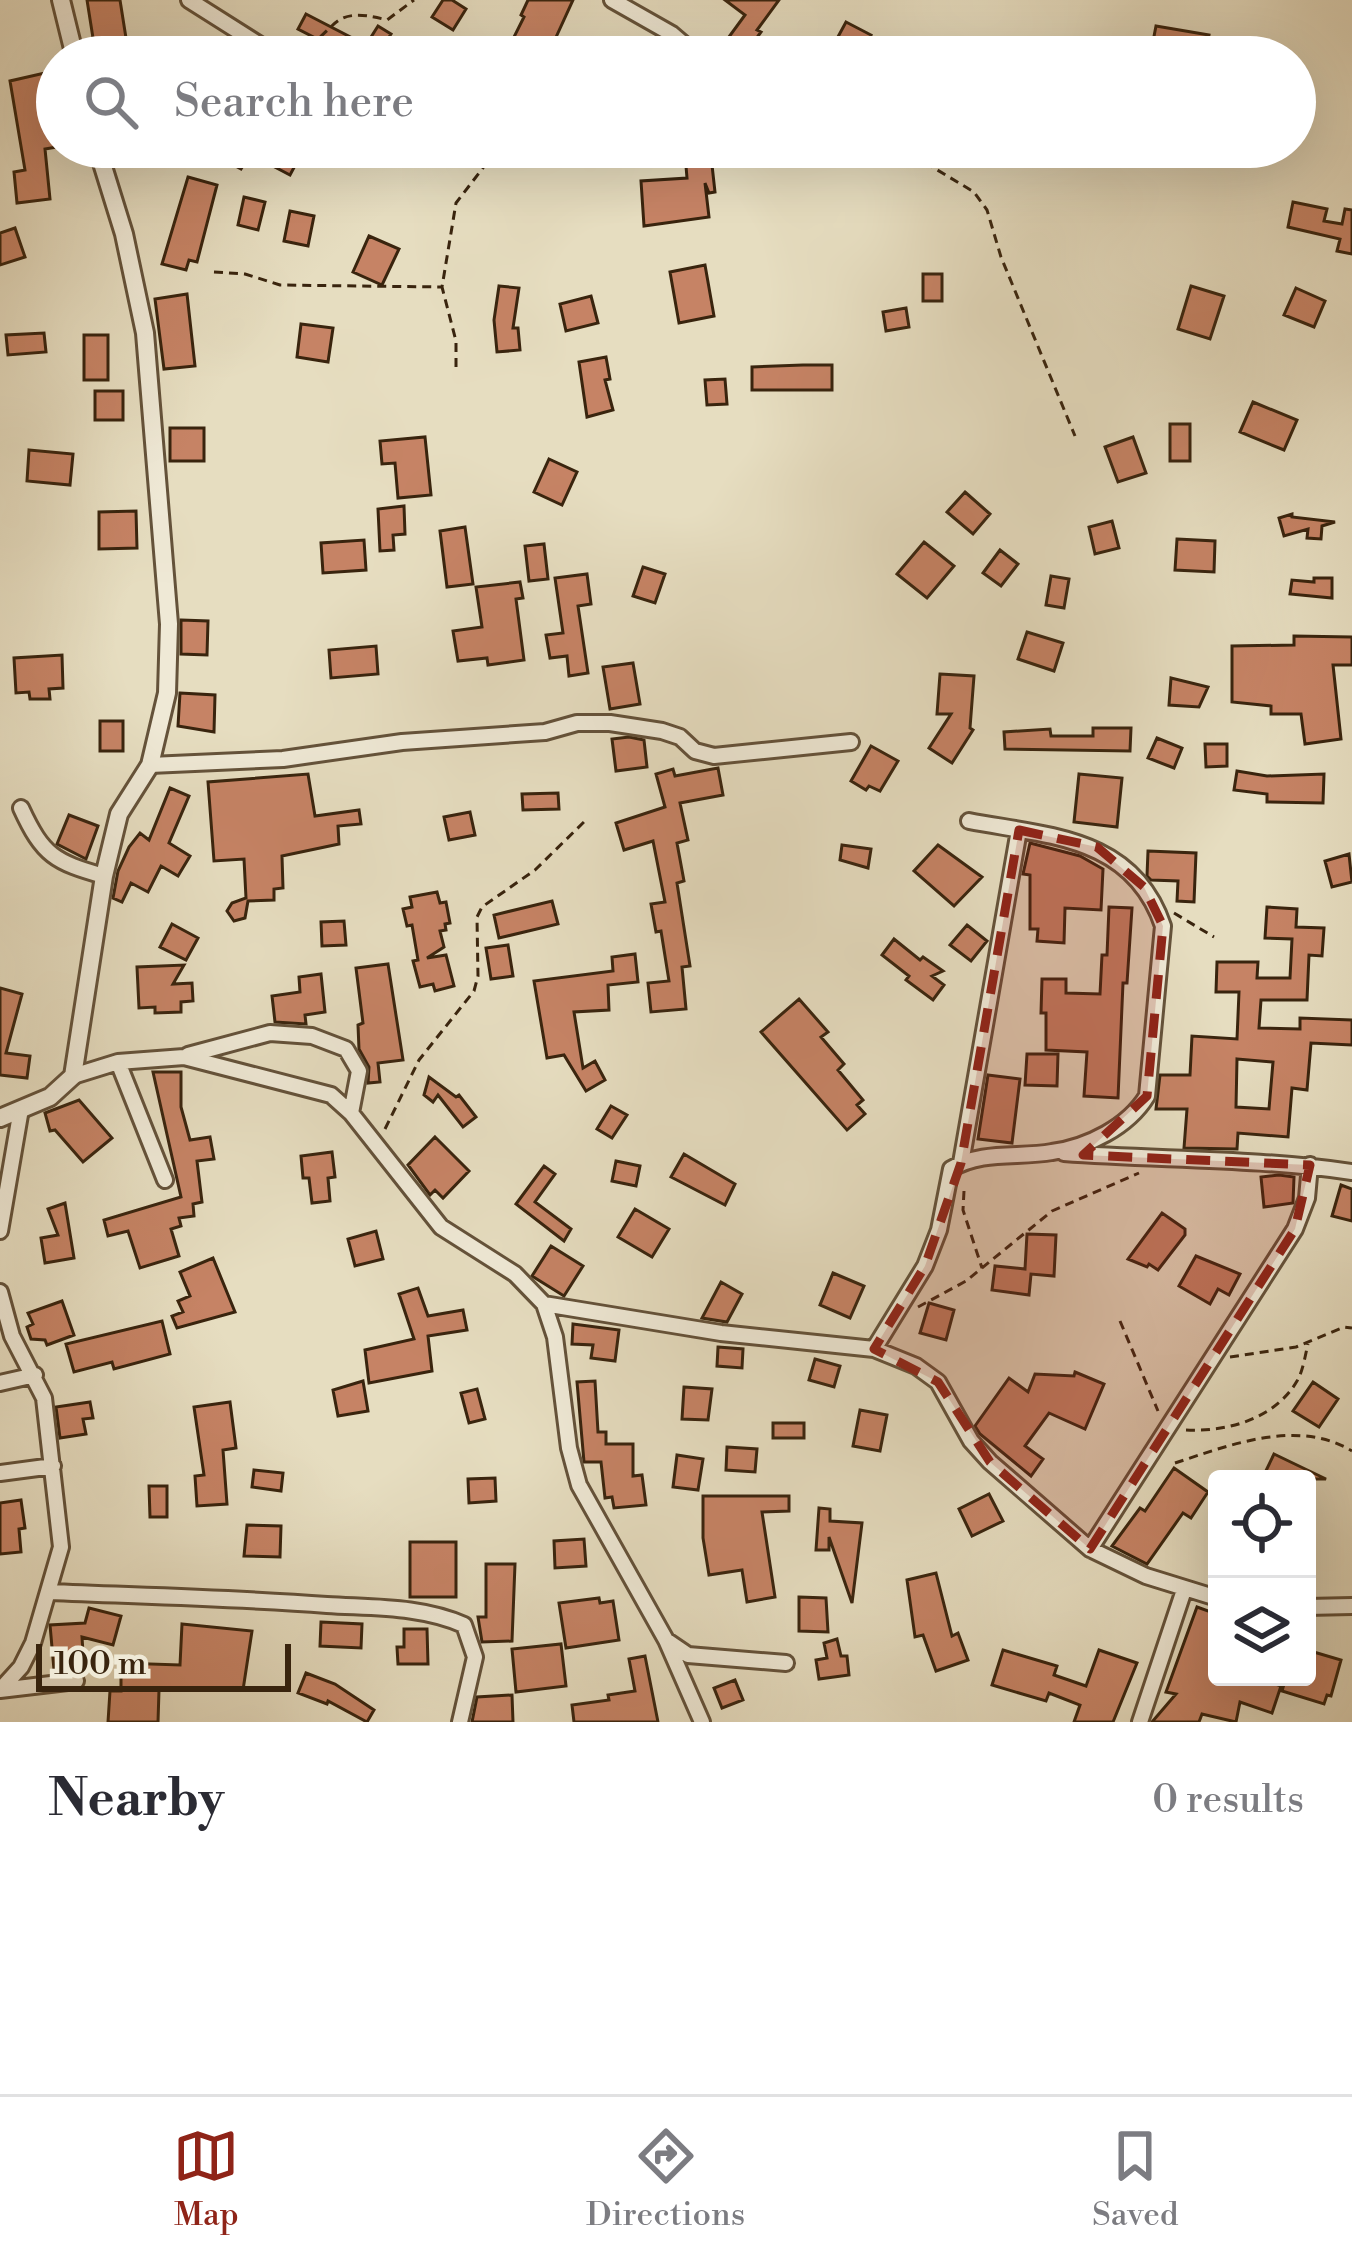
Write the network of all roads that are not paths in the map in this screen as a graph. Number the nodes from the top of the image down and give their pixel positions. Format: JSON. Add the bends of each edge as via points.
{"nodes":[{"id":1,"x":62,"y":0,"type":"edge"},
{"id":2,"x":189,"y":0,"type":"edge"},
{"id":3,"x":612,"y":0,"type":"edge"},
{"id":4,"x":70,"y":36,"type":"edge"},
{"id":5,"x":246,"y":36,"type":"edge"},
{"id":6,"x":674,"y":36,"type":"edge"},
{"id":7,"x":104,"y":168,"type":"edge"},
{"id":8,"x":851,"y":742,"type":"dead end"},
{"id":9,"x":150,"y":765,"type":"junction"},
{"id":10,"x":21,"y":808,"type":"dead end"},
{"id":11,"x":968,"y":820,"type":"dead end"},
{"id":12,"x":1019,"y":830,"type":"junction"},
{"id":13,"x":104,"y":876,"type":"junction"},
{"id":14,"x":184,"y":1057,"type":"junction"},
{"id":15,"x":118,"y":1062,"type":"junction"},
{"id":16,"x":73,"y":1076,"type":"junction"},
{"id":17,"x":21,"y":1109,"type":"junction"},
{"id":18,"x":351,"y":1113,"type":"junction"},
{"id":19,"x":0,"y":1118,"type":"edge"},
{"id":20,"x":1053,"y":1152,"type":"junction"},
{"id":21,"x":956,"y":1166,"type":"junction"},
{"id":22,"x":1310,"y":1166,"type":"junction"},
{"id":23,"x":1352,"y":1172,"type":"edge"},
{"id":24,"x":165,"y":1180,"type":"dead end"},
{"id":25,"x":0,"y":1231,"type":"edge"},
{"id":26,"x":0,"y":1292,"type":"edge"},
{"id":27,"x":544,"y":1304,"type":"junction"},
{"id":28,"x":874,"y":1349,"type":"junction"},
{"id":29,"x":35,"y":1375,"type":"junction"},
{"id":30,"x":0,"y":1383,"type":"edge"},
{"id":31,"x":53,"y":1466,"type":"junction"},
{"id":32,"x":0,"y":1473,"type":"edge"},
{"id":33,"x":1090,"y":1550,"type":"junction"},
{"id":34,"x":1184,"y":1590,"type":"junction"},
{"id":35,"x":49,"y":1592,"type":"junction"},
{"id":36,"x":1208,"y":1596,"type":"edge"},
{"id":37,"x":1316,"y":1606,"type":"edge"},
{"id":38,"x":1352,"y":1606,"type":"edge"},
{"id":39,"x":666,"y":1640,"type":"junction"},
{"id":40,"x":786,"y":1663,"type":"dead end"},
{"id":41,"x":76,"y":1681,"type":"dead end"},
{"id":42,"x":1,"y":1689,"type":"edge"},
{"id":43,"x":460,"y":1722,"type":"edge"},
{"id":44,"x":702,"y":1722,"type":"edge"},
{"id":45,"x":1140,"y":1722,"type":"edge"}],
"edges":[{"from":1,"to":4,"type":"street"},
{"from":2,"to":5,"type":"street"},
{"from":3,"to":6,"type":"street"},
{"from":7,"to":9,"type":"street","via":[[145,333],[169,624],[167,693]]},
{"from":8,"to":9,"type":"street","via":[[714,756],[662,731],[577,723],[283,759]]},
{"from":9,"to":13,"type":"street","via":[[119,814]]},
{"from":10,"to":13,"type":"street","via":[[37,843],[60,863]]},
{"from":11,"to":12,"type":"street"},
{"from":12,"to":20,"type":"street","via":[[1096,847],[1155,902],[1162,926],[1147,1096],[1117,1127]]},
{"from":12,"to":21,"type":"street"},
{"from":13,"to":16,"type":"street"},
{"from":14,"to":15,"type":"street"},
{"from":14,"to":18,"type":"street","via":[[307,1086]]},
{"from":14,"to":18,"type":"street","via":[[270,1033],[312,1036],[346,1049],[358,1071]]},
{"from":15,"to":16,"type":"street"},
{"from":15,"to":24,"type":"street"},
{"from":16,"to":17,"type":"street"},
{"from":17,"to":19,"type":"street"},
{"from":17,"to":25,"type":"street"},
{"from":18,"to":27,"type":"street","via":[[441,1227],[515,1274]]},
{"from":20,"to":21,"type":"street"},
{"from":20,"to":22,"type":"street"},
{"from":21,"to":28,"type":"street","via":[[925,1266]]},
{"from":22,"to":23,"type":"street"},
{"from":22,"to":33,"type":"street","via":[[1295,1229]]},
{"from":26,"to":29,"type":"street","via":[[12,1336]]},
{"from":27,"to":28,"type":"street"},
{"from":27,"to":39,"type":"street","via":[[579,1485]]},
{"from":28,"to":33,"type":"street","via":[[938,1382],[990,1462]]},
{"from":29,"to":30,"type":"street"},
{"from":29,"to":31,"type":"street"},
{"from":31,"to":32,"type":"street"},
{"from":31,"to":35,"type":"street","via":[[62,1546]]},
{"from":33,"to":34,"type":"street"},
{"from":34,"to":36,"type":"street"},
{"from":34,"to":45,"type":"street"},
{"from":35,"to":42,"type":"street","via":[[33,1643]]},
{"from":35,"to":43,"type":"street","via":[[446,1617],[464,1625],[475,1657]]},
{"from":37,"to":38,"type":"street"},
{"from":39,"to":40,"type":"street","via":[[688,1655]]},
{"from":39,"to":44,"type":"street"},
{"from":41,"to":42,"type":"street"}]}
